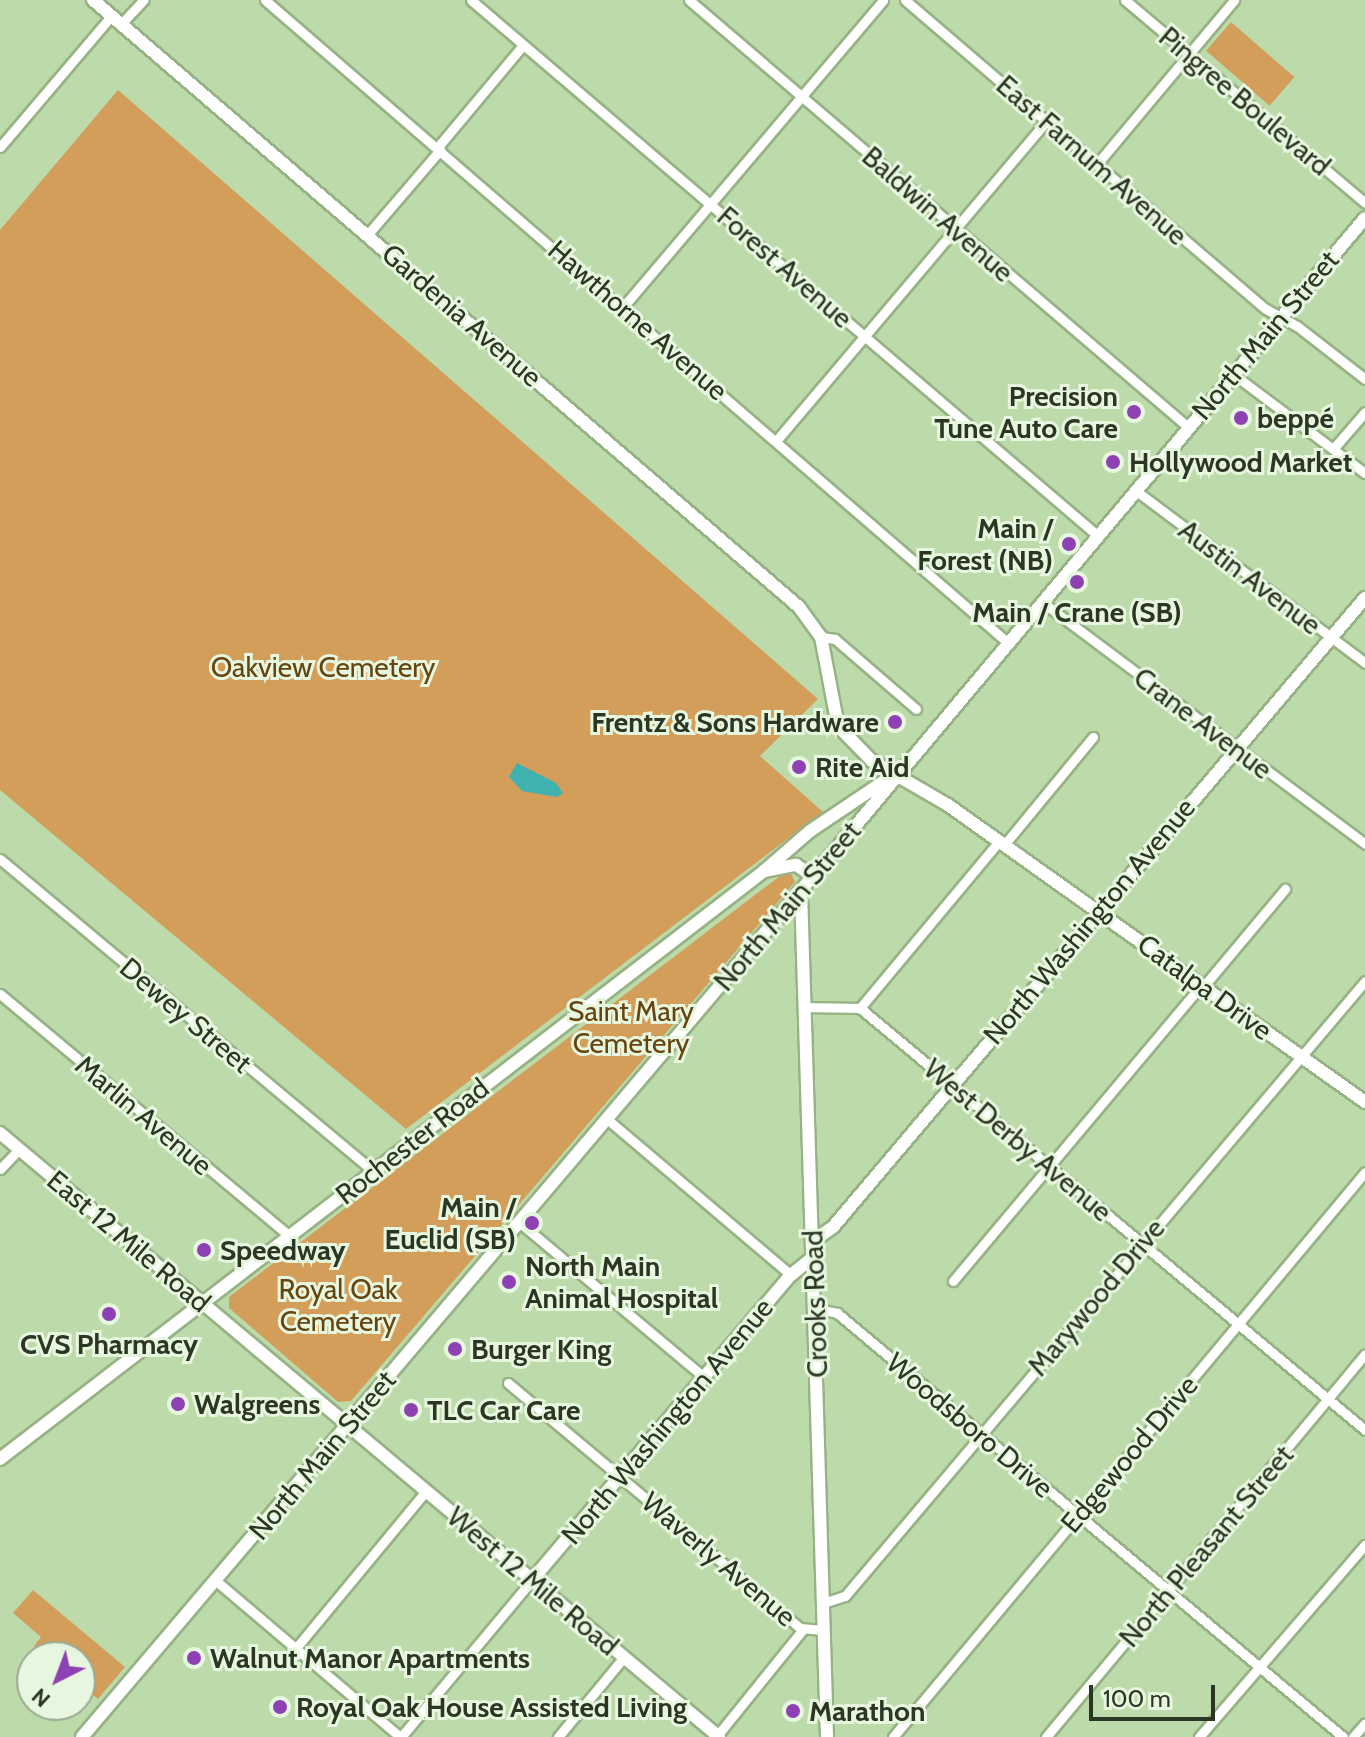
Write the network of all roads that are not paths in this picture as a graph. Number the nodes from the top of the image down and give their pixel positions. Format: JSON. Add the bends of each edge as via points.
{"nodes":[{"id":1,"x":93,"y":0,"type":"edge"},
{"id":2,"x":143,"y":0,"type":"edge"},
{"id":3,"x":265,"y":0,"type":"edge"},
{"id":4,"x":471,"y":0,"type":"edge"},
{"id":5,"x":689,"y":0,"type":"edge"},
{"id":6,"x":883,"y":0,"type":"edge"},
{"id":7,"x":905,"y":0,"type":"edge"},
{"id":8,"x":1125,"y":0,"type":"edge"},
{"id":9,"x":1234,"y":0,"type":"edge"},
{"id":10,"x":116,"y":20,"type":"junction"},
{"id":11,"x":523,"y":45,"type":"junction"},
{"id":12,"x":1188,"y":54,"type":"junction"},
{"id":13,"x":801,"y":96,"type":"junction"},
{"id":14,"x":1046,"y":121,"type":"junction"},
{"id":15,"x":0,"y":147,"type":"edge"},
{"id":16,"x":438,"y":149,"type":"junction"},
{"id":17,"x":1097,"y":164,"type":"junction"},
{"id":18,"x":710,"y":203,"type":"junction"},
{"id":19,"x":1365,"y":203,"type":"edge"},
{"id":20,"x":1365,"y":218,"type":"edge"},
{"id":21,"x":955,"y":229,"type":"junction"},
{"id":22,"x":368,"y":234,"type":"junction"},
{"id":23,"x":623,"y":307,"type":"junction"},
{"id":24,"x":1281,"y":317,"type":"junction"},
{"id":25,"x":865,"y":336,"type":"junction"},
{"id":26,"x":1233,"y":374,"type":"junction"},
{"id":27,"x":1365,"y":379,"type":"edge"},
{"id":28,"x":1365,"y":412,"type":"edge"},
{"id":29,"x":1188,"y":427,"type":"junction"},
{"id":30,"x":776,"y":441,"type":"junction"},
{"id":31,"x":1333,"y":449,"type":"junction"},
{"id":32,"x":1365,"y":473,"type":"edge"},
{"id":33,"x":1135,"y":490,"type":"junction"},
{"id":34,"x":1097,"y":535,"type":"junction"},
{"id":35,"x":1365,"y":598,"type":"edge"},
{"id":36,"x":1042,"y":602,"type":"junction"},
{"id":37,"x":821,"y":637,"type":"junction"},
{"id":38,"x":1331,"y":637,"type":"junction"},
{"id":39,"x":1008,"y":643,"type":"junction"},
{"id":40,"x":1365,"y":663,"type":"edge"},
{"id":41,"x":916,"y":709,"type":"dead end"},
{"id":42,"x":1093,"y":737,"type":"dead end"},
{"id":43,"x":1235,"y":746,"type":"junction"},
{"id":44,"x":895,"y":775,"type":"junction"},
{"id":45,"x":965,"y":818,"type":"joint"},
{"id":46,"x":1002,"y":843,"type":"junction"},
{"id":47,"x":1365,"y":844,"type":"edge"},
{"id":48,"x":2,"y":863,"type":"edge"},
{"id":49,"x":764,"y":871,"type":"junction"},
{"id":50,"x":813,"y":876,"type":"junction"},
{"id":51,"x":1285,"y":889,"type":"dead end"},
{"id":52,"x":799,"y":894,"type":"junction"},
{"id":53,"x":1097,"y":911,"type":"junction"},
{"id":54,"x":1365,"y":981,"type":"edge"},
{"id":55,"x":1202,"y":986,"type":"junction"},
{"id":56,"x":0,"y":994,"type":"edge"},
{"id":57,"x":806,"y":1007,"type":"junction"},
{"id":58,"x":860,"y":1008,"type":"junction"},
{"id":59,"x":1300,"y":1055,"type":"junction"},
{"id":60,"x":952,"y":1085,"type":"junction"},
{"id":61,"x":1365,"y":1102,"type":"edge"},
{"id":62,"x":607,"y":1119,"type":"junction"},
{"id":63,"x":0,"y":1133,"type":"edge"},
{"id":64,"x":19,"y":1149,"type":"junction"},
{"id":65,"x":1050,"y":1166,"type":"junction"},
{"id":66,"x":0,"y":1169,"type":"edge"},
{"id":67,"x":373,"y":1171,"type":"junction"},
{"id":68,"x":1365,"y":1172,"type":"edge"},
{"id":69,"x":519,"y":1222,"type":"junction"},
{"id":70,"x":289,"y":1236,"type":"junction"},
{"id":71,"x":813,"y":1241,"type":"junction"},
{"id":72,"x":1141,"y":1243,"type":"junction"},
{"id":73,"x":813,"y":1257,"type":"junction"},
{"id":74,"x":791,"y":1275,"type":"junction"},
{"id":75,"x":953,"y":1281,"type":"dead end"},
{"id":76,"x":203,"y":1303,"type":"junction"},
{"id":77,"x":814,"y":1308,"type":"junction"},
{"id":78,"x":1238,"y":1324,"type":"junction"},
{"id":79,"x":1365,"y":1354,"type":"edge"},
{"id":80,"x":704,"y":1377,"type":"junction"},
{"id":81,"x":508,"y":1383,"type":"dead end"},
{"id":82,"x":1328,"y":1398,"type":"junction"},
{"id":83,"x":347,"y":1424,"type":"junction"},
{"id":84,"x":1365,"y":1430,"type":"edge"},
{"id":85,"x":981,"y":1435,"type":"junction"},
{"id":86,"x":0,"y":1459,"type":"edge"},
{"id":87,"x":620,"y":1476,"type":"junction"},
{"id":88,"x":426,"y":1491,"type":"junction"},
{"id":89,"x":1078,"y":1516,"type":"junction"},
{"id":90,"x":1365,"y":1545,"type":"edge"},
{"id":91,"x":215,"y":1580,"type":"junction"},
{"id":92,"x":532,"y":1580,"type":"junction"},
{"id":93,"x":1168,"y":1591,"type":"junction"},
{"id":94,"x":823,"y":1603,"type":"junction"},
{"id":95,"x":803,"y":1629,"type":"junction"},
{"id":96,"x":823,"y":1630,"type":"junction"},
{"id":97,"x":296,"y":1648,"type":"junction"},
{"id":98,"x":624,"y":1657,"type":"junction"},
{"id":99,"x":1259,"y":1667,"type":"junction"},
{"id":100,"x":1365,"y":1723,"type":"edge"},
{"id":101,"x":717,"y":1736,"type":"edge"},
{"id":102,"x":82,"y":1737,"type":"edge"},
{"id":103,"x":400,"y":1737,"type":"edge"},
{"id":104,"x":558,"y":1737,"type":"edge"},
{"id":105,"x":827,"y":1737,"type":"edge"},
{"id":106,"x":893,"y":1737,"type":"edge"},
{"id":107,"x":1046,"y":1737,"type":"edge"},
{"id":108,"x":1199,"y":1737,"type":"edge"},
{"id":109,"x":1343,"y":1737,"type":"edge"},
{"id":110,"x":1353,"y":1737,"type":"edge"}],
"edges":[{"from":1,"to":10,"type":"main road","name":"Gardenia Avenue"},
{"from":2,"to":10,"type":"street"},
{"from":3,"to":16,"type":"street","name":"Hawthorne Avenue"},
{"from":4,"to":11,"type":"street","name":"Forest Avenue"},
{"from":5,"to":13,"type":"street","name":"Baldwin Avenue"},
{"from":6,"to":13,"type":"street"},
{"from":7,"to":14,"type":"street","name":"East Farnum Avenue"},
{"from":8,"to":12,"type":"street","name":"Pingree Boulevard"},
{"from":9,"to":12,"type":"street"},
{"from":10,"to":15,"type":"street"},
{"from":10,"to":22,"type":"main road","name":"Gardenia Avenue"},
{"from":11,"to":16,"type":"street"},
{"from":11,"to":18,"type":"street","name":"Forest Avenue"},
{"from":12,"to":17,"type":"street"},
{"from":12,"to":19,"type":"street","name":"Pingree Boulevard"},
{"from":13,"to":18,"type":"street"},
{"from":13,"to":21,"type":"street","name":"Baldwin Avenue"},
{"from":14,"to":17,"type":"street","name":"East Farnum Avenue"},
{"from":14,"to":21,"type":"street"},
{"from":16,"to":22,"type":"street"},
{"from":16,"to":23,"type":"street","name":"Hawthorne Avenue"},
{"from":17,"to":24,"type":"street","name":"East Farnum Avenue"},
{"from":18,"to":23,"type":"street"},
{"from":18,"to":25,"type":"street","name":"Forest Avenue"},
{"from":20,"to":24,"type":"main road","name":"North Main Street"},
{"from":21,"to":25,"type":"street"},
{"from":21,"to":29,"type":"street","name":"Baldwin Avenue"},
{"from":22,"to":37,"type":"main road","name":"Gardenia Avenue","via":[[799,607]]},
{"from":23,"to":30,"type":"street","name":"Hawthorne Avenue"},
{"from":24,"to":26,"type":"main road","name":"North Main Street"},
{"from":24,"to":27,"type":"street","name":"East Farnum Avenue"},
{"from":25,"to":30,"type":"street"},
{"from":25,"to":34,"type":"street","name":"Forest Avenue"},
{"from":26,"to":29,"type":"main road","name":"North Main Street"},
{"from":26,"to":31,"type":"street"},
{"from":28,"to":31,"type":"street"},
{"from":29,"to":33,"type":"main road","name":"North Main Street"},
{"from":30,"to":39,"type":"street","name":"Hawthorne Avenue"},
{"from":31,"to":32,"type":"street"},
{"from":33,"to":34,"type":"main road","name":"North Main Street"},
{"from":33,"to":38,"type":"street","name":"Austin Avenue"},
{"from":34,"to":36,"type":"main road","name":"North Main Street"},
{"from":35,"to":38,"type":"main road","name":"North Washington Avenue"},
{"from":36,"to":39,"type":"main road","name":"North Main Street"},
{"from":36,"to":43,"type":"street","name":"Crane Avenue"},
{"from":37,"to":41,"type":"street","name":"Gardenia Avenue","via":[[835,639]]},
{"from":37,"to":44,"type":"main road","name":"Gardenia Avenue","via":[[838,726],[872,761]]},
{"from":38,"to":40,"type":"street","name":"Austin Avenue"},
{"from":38,"to":43,"type":"main road","name":"North Washington Avenue"},
{"from":39,"to":44,"type":"main road","name":"North Main Street"},
{"from":42,"to":46,"type":"street"},
{"from":43,"to":47,"type":"street","name":"Crane Avenue"},
{"from":43,"to":53,"type":"main road","name":"North Washington Avenue"},
{"from":44,"to":45,"type":"main road","name":"Gardenia Avenue"},
{"from":44,"to":49,"type":"main road","name":"Rochester Road","via":[[810,831]]},
{"from":44,"to":50,"type":"main road","name":"North Main Street"},
{"from":45,"to":46,"type":"main road","name":"Catalpa Drive"},
{"from":46,"to":53,"type":"main road","name":"Catalpa Drive"},
{"from":46,"to":58,"type":"street"},
{"from":48,"to":67,"type":"street","name":"Dewey Street"},
{"from":49,"to":50,"type":"main road","via":[[790,864]]},
{"from":49,"to":67,"type":"main road","name":"Rochester Road"},
{"from":50,"to":52,"type":"main road"},
{"from":51,"to":55,"type":"street"},
{"from":52,"to":57,"type":"main road","name":"Crooks Road"},
{"from":52,"to":62,"type":"main road","name":"North Main Street"},
{"from":53,"to":55,"type":"main road","name":"Catalpa Drive"},
{"from":53,"to":60,"type":"main road","name":"North Washington Avenue"},
{"from":54,"to":59,"type":"street","name":"Marywood Drive"},
{"from":55,"to":59,"type":"main road","name":"Catalpa Drive"},
{"from":55,"to":65,"type":"street"},
{"from":56,"to":70,"type":"street","name":"Marlin Avenue"},
{"from":57,"to":58,"type":"street"},
{"from":57,"to":71,"type":"main road","name":"Crooks Road"},
{"from":58,"to":60,"type":"street","name":"West Derby Avenue"},
{"from":59,"to":61,"type":"main road","name":"Catalpa Drive"},
{"from":59,"to":72,"type":"street","name":"Marywood Drive"},
{"from":60,"to":65,"type":"street","name":"West Derby Avenue"},
{"from":60,"to":71,"type":"main road","name":"North Washington Avenue","via":[[828,1232]]},
{"from":62,"to":69,"type":"main road","name":"North Main Street"},
{"from":62,"to":74,"type":"street"},
{"from":63,"to":64,"type":"main road","name":"East 12 Mile Road"},
{"from":64,"to":66,"type":"street"},
{"from":64,"to":76,"type":"main road","name":"East 12 Mile Road"},
{"from":65,"to":72,"type":"street","name":"West Derby Avenue"},
{"from":65,"to":75,"type":"street"},
{"from":67,"to":70,"type":"main road","name":"Rochester Road"},
{"from":68,"to":78,"type":"street","name":"Edgewood Drive"},
{"from":69,"to":80,"type":"street"},
{"from":69,"to":83,"type":"main road","name":"North Main Street"},
{"from":70,"to":76,"type":"main road","name":"Rochester Road"},
{"from":71,"to":73,"type":"main road","name":"Crooks Road"},
{"from":72,"to":78,"type":"street","name":"West Derby Avenue"},
{"from":72,"to":85,"type":"street","name":"Marywood Drive"},
{"from":73,"to":74,"type":"main road","name":"North Washington Avenue"},
{"from":73,"to":77,"type":"main road","name":"Crooks Road"},
{"from":74,"to":80,"type":"main road","name":"North Washington Avenue"},
{"from":76,"to":83,"type":"main road","name":"East 12 Mile Road"},
{"from":76,"to":86,"type":"main road","name":"Rochester Road"},
{"from":77,"to":85,"type":"street","name":"Woodsboro Drive","via":[[837,1313]]},
{"from":77,"to":94,"type":"main road","name":"Crooks Road"},
{"from":78,"to":82,"type":"street","name":"West Derby Avenue"},
{"from":78,"to":89,"type":"street","name":"Edgewood Drive"},
{"from":79,"to":82,"type":"street","name":"North Pleasant Street"},
{"from":80,"to":87,"type":"main road","name":"North Washington Avenue"},
{"from":81,"to":87,"type":"street","name":"Waverly Avenue"},
{"from":82,"to":84,"type":"street","name":"West Derby Avenue"},
{"from":82,"to":93,"type":"street","name":"North Pleasant Street"},
{"from":83,"to":88,"type":"main road","name":"West 12 Mile Road"},
{"from":83,"to":91,"type":"main road","name":"North Main Street"},
{"from":85,"to":89,"type":"street","name":"Woodsboro Drive"},
{"from":85,"to":94,"type":"street","name":"Marywood Drive","via":[[845,1596]]},
{"from":87,"to":92,"type":"main road","name":"North Washington Avenue"},
{"from":87,"to":95,"type":"street","name":"Waverly Avenue"},
{"from":88,"to":92,"type":"main road","name":"West 12 Mile Road"},
{"from":88,"to":97,"type":"street"},
{"from":89,"to":93,"type":"street","name":"Woodsboro Drive"},
{"from":89,"to":106,"type":"street","name":"Edgewood Drive"},
{"from":90,"to":99,"type":"street"},
{"from":91,"to":97,"type":"street"},
{"from":91,"to":102,"type":"main road","name":"North Main Street"},
{"from":92,"to":98,"type":"main road","name":"West 12 Mile Road"},
{"from":92,"to":103,"type":"street","name":"North Washington Avenue"},
{"from":93,"to":99,"type":"street","name":"Woodsboro Drive"},
{"from":93,"to":107,"type":"street","name":"North Pleasant Street"},
{"from":94,"to":96,"type":"main road","name":"Crooks Road"},
{"from":95,"to":96,"type":"street","name":"Waverly Avenue"},
{"from":95,"to":101,"type":"street"},
{"from":96,"to":105,"type":"main road","name":"Crooks Road"},
{"from":97,"to":103,"type":"street"},
{"from":98,"to":101,"type":"main road","name":"West 12 Mile Road"},
{"from":98,"to":104,"type":"street"},
{"from":99,"to":108,"type":"street"},
{"from":99,"to":109,"type":"street","name":"Woodsboro Drive"},
{"from":100,"to":110,"type":"street"}]}
